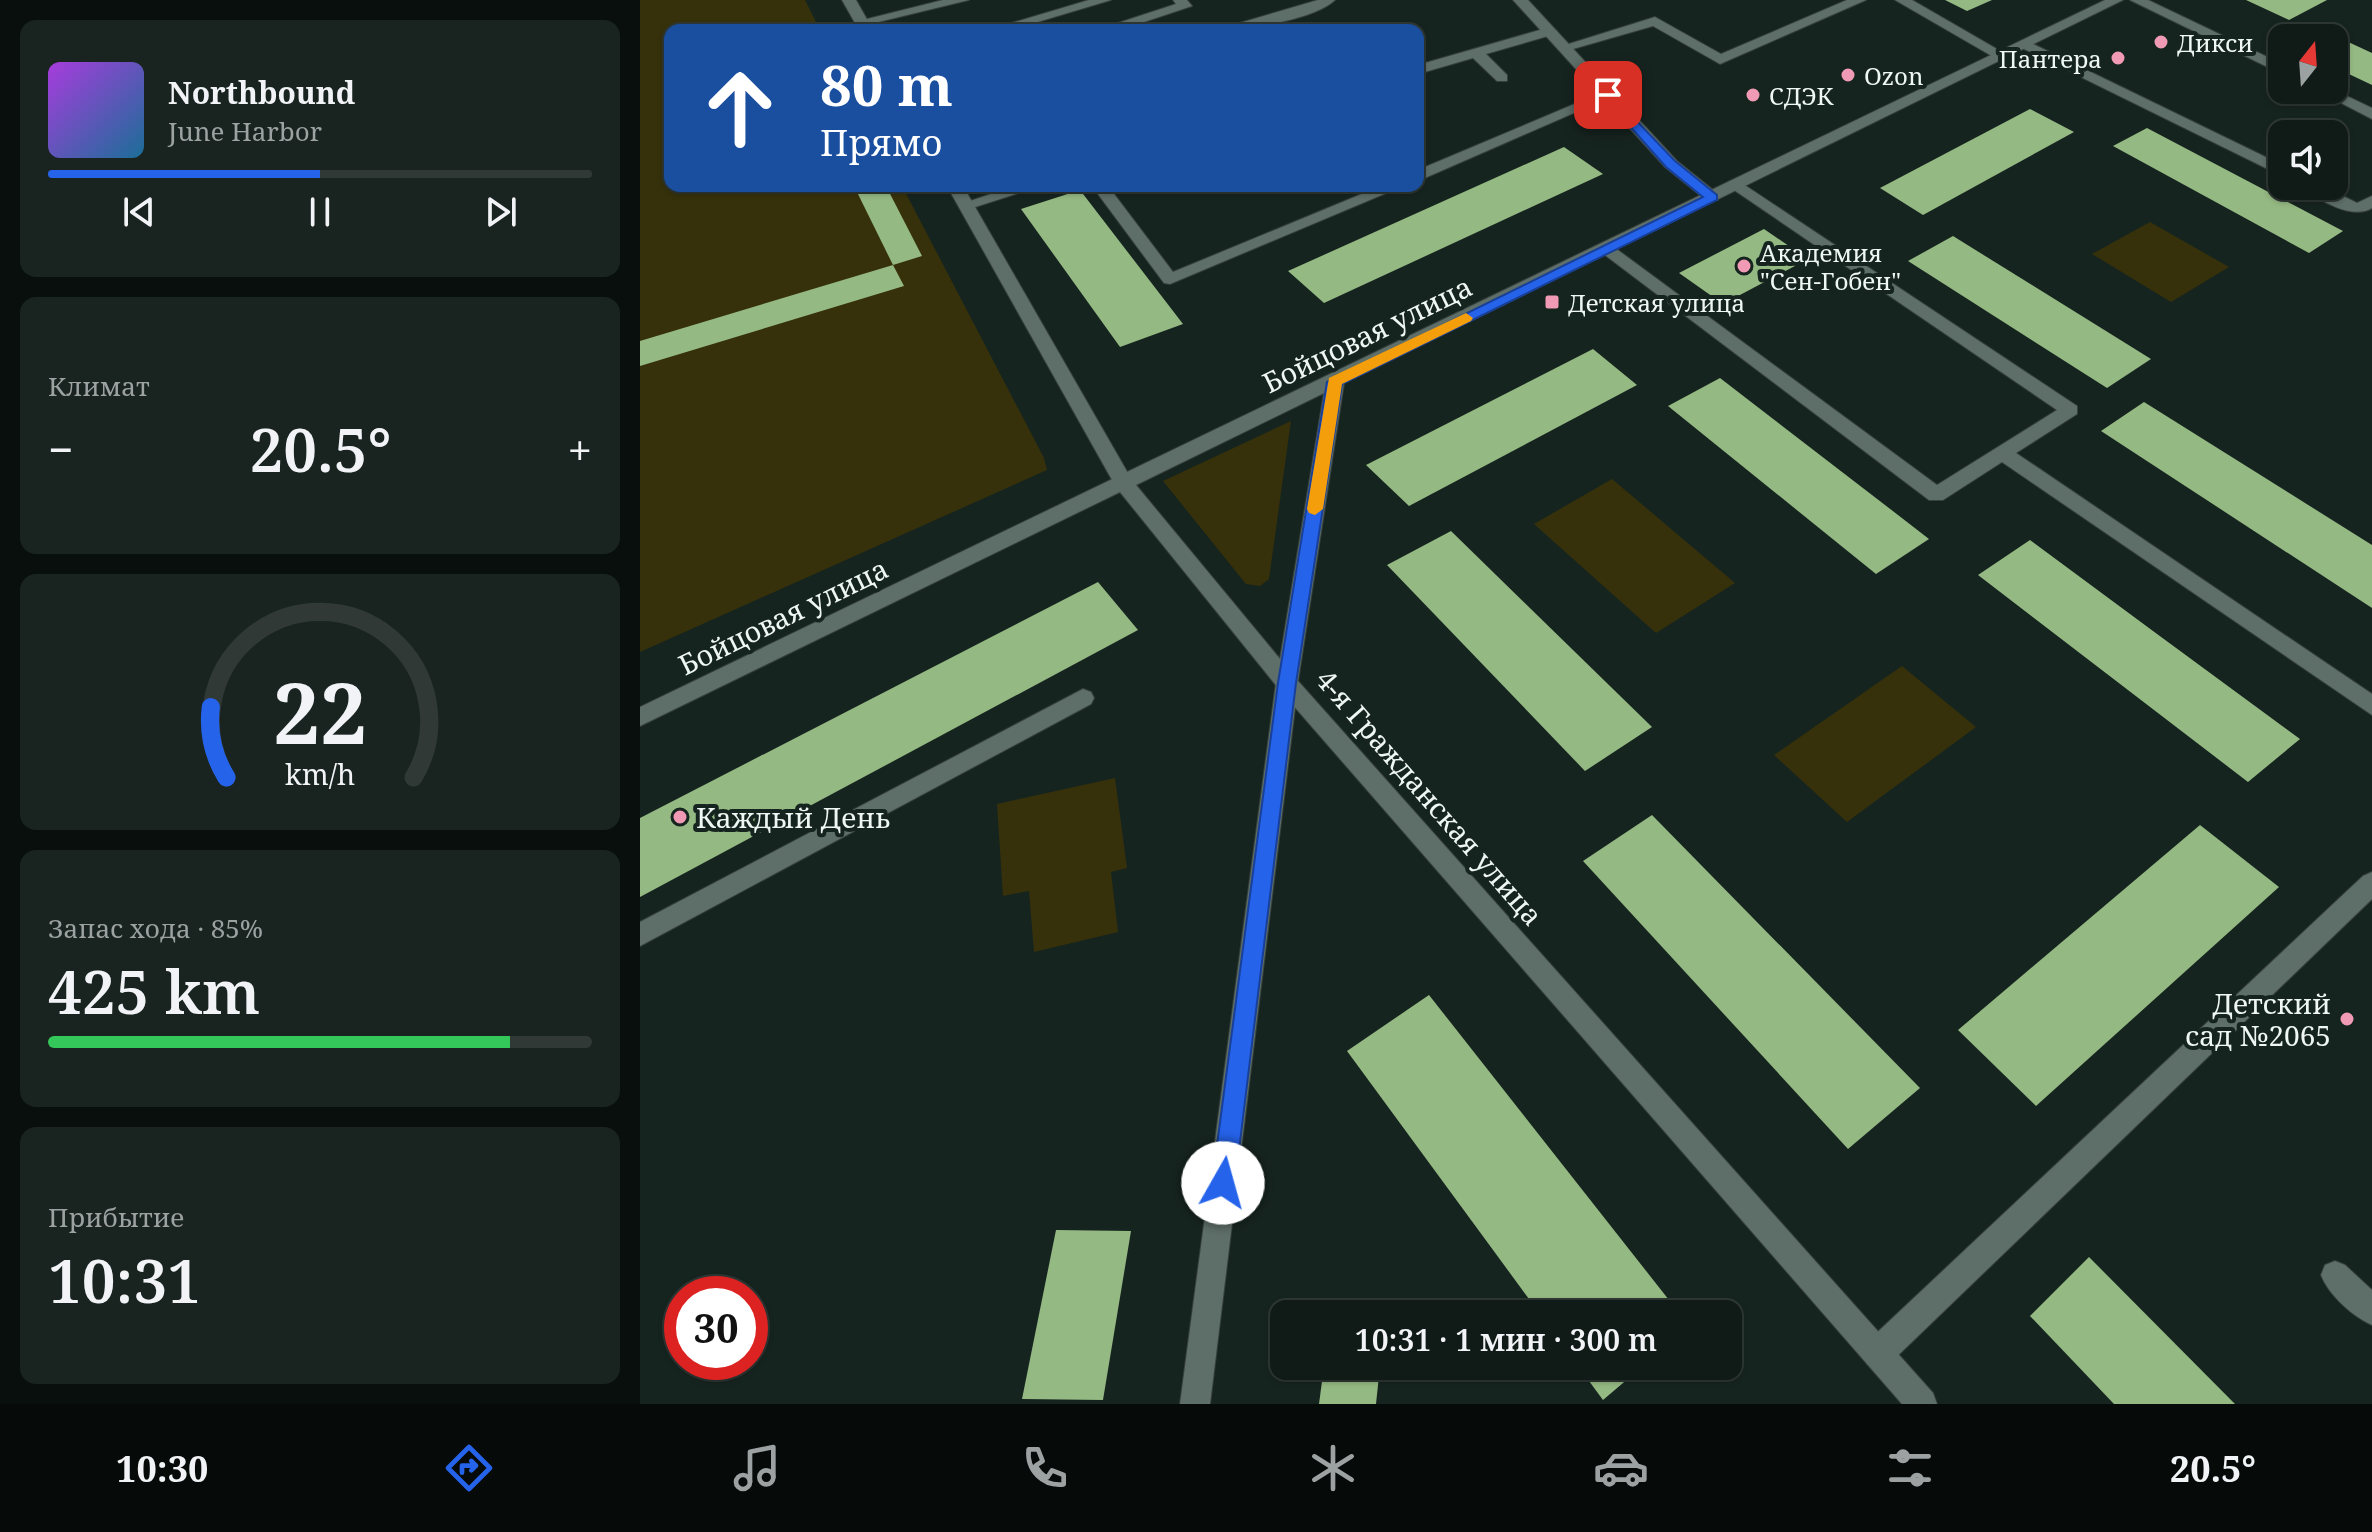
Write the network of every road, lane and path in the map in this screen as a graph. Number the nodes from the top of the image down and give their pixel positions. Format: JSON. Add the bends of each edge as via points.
{"nodes":[{"id":1,"x":849,"y":0,"type":"edge"},
{"id":2,"x":962,"y":0,"type":"edge"},
{"id":3,"x":1104,"y":0,"type":"edge"},
{"id":4,"x":1180,"y":0,"type":"edge"},
{"id":5,"x":1328,"y":0,"type":"edge"},
{"id":6,"x":1520,"y":0,"type":"edge"},
{"id":7,"x":1859,"y":0,"type":"edge"},
{"id":8,"x":1902,"y":0,"type":"edge"},
{"id":9,"x":2116,"y":0,"type":"edge"},
{"id":10,"x":2137,"y":0,"type":"edge"},
{"id":11,"x":863,"y":24,"type":"edge"},
{"id":12,"x":872,"y":24,"type":"edge"},
{"id":13,"x":1017,"y":24,"type":"edge"},
{"id":14,"x":1126,"y":24,"type":"edge"},
{"id":15,"x":1247,"y":24,"type":"edge"},
{"id":16,"x":1550,"y":31,"type":"junction"},
{"id":17,"x":2025,"y":44,"type":"junction"},
{"id":18,"x":1566,"y":47,"type":"junction"},
{"id":19,"x":1476,"y":53,"type":"junction"},
{"id":20,"x":2002,"y":56,"type":"junction"},
{"id":21,"x":2268,"y":63,"type":"edge"},
{"id":22,"x":1424,"y":68,"type":"edge"},
{"id":23,"x":1502,"y":78,"type":"dead end"},
{"id":24,"x":1608,"y":95,"type":"junction"},
{"id":25,"x":2348,"y":102,"type":"edge"},
{"id":26,"x":2372,"y":114,"type":"edge"},
{"id":27,"x":2268,"y":164,"type":"edge"},
{"id":28,"x":1424,"y":173,"type":"edge"},
{"id":29,"x":1737,"y":185,"type":"junction"},
{"id":30,"x":958,"y":192,"type":"edge"},
{"id":31,"x":1011,"y":192,"type":"edge"},
{"id":32,"x":1105,"y":192,"type":"edge"},
{"id":33,"x":1380,"y":192,"type":"edge"},
{"id":34,"x":1712,"y":197,"type":"junction"},
{"id":35,"x":2338,"y":200,"type":"edge"},
{"id":36,"x":2372,"y":201,"type":"edge"},
{"id":37,"x":966,"y":205,"type":"junction"},
{"id":38,"x":1605,"y":249,"type":"junction"},
{"id":39,"x":1335,"y":382,"type":"junction"},
{"id":40,"x":2002,"y":453,"type":"junction"},
{"id":41,"x":1123,"y":482,"type":"junction"},
{"id":42,"x":1287,"y":683,"type":"junction"},
{"id":43,"x":1083,"y":698,"type":"dead end"},
{"id":44,"x":2372,"y":706,"type":"edge"},
{"id":45,"x":640,"y":717,"type":"edge"},
{"id":46,"x":2372,"y":883,"type":"edge"},
{"id":47,"x":640,"y":935,"type":"edge"},
{"id":48,"x":2335,"y":1275,"type":"dead end"},
{"id":49,"x":2372,"y":1310,"type":"edge"},
{"id":50,"x":1878,"y":1353,"type":"junction"},
{"id":51,"x":1195,"y":1404,"type":"edge"},
{"id":52,"x":1922,"y":1404,"type":"edge"}],
"edges":[{"from":1,"to":11,"type":"street"},
{"from":2,"to":12,"type":"street"},
{"from":3,"to":13,"type":"street"},
{"from":4,"to":14,"type":"street","via":[[1185,6]]},
{"from":5,"to":15,"type":"street"},
{"from":6,"to":16,"type":"street"},
{"from":7,"to":18,"type":"street","via":[[1720,60],[1657,16]]},
{"from":8,"to":20,"type":"street"},
{"from":9,"to":17,"type":"street","name":"Бойцовая улица"},
{"from":10,"to":21,"type":"street"},
{"from":16,"to":18,"type":"street"},
{"from":16,"to":19,"type":"street"},
{"from":17,"to":20,"type":"street","name":"Бойцовая улица"},
{"from":17,"to":27,"type":"street"},
{"from":18,"to":24,"type":"street"},
{"from":19,"to":22,"type":"street"},
{"from":19,"to":23,"type":"street"},
{"from":20,"to":29,"type":"street","name":"Бойцовая улица"},
{"from":24,"to":28,"type":"street"},
{"from":24,"to":34,"type":"street","via":[[1671,164]]},
{"from":25,"to":26,"type":"street"},
{"from":29,"to":34,"type":"street","name":"Бойцовая улица"},
{"from":29,"to":40,"type":"street","via":[[2070,410]]},
{"from":30,"to":37,"type":"street","name":"4-я Гражданская улица"},
{"from":31,"to":37,"type":"street"},
{"from":32,"to":33,"type":"street","via":[[1170,279]]},
{"from":34,"to":38,"type":"street","name":"Бойцовая улица"},
{"from":35,"to":36,"type":"street","via":[[2358,210]]},
{"from":37,"to":41,"type":"street","name":"4-я Гражданская улица"},
{"from":38,"to":39,"type":"street","name":"Бойцовая улица"},
{"from":38,"to":40,"type":"street","via":[[1936,495]]},
{"from":39,"to":41,"type":"street","name":"Бойцовая улица"},
{"from":39,"to":42,"type":"street"},
{"from":40,"to":44,"type":"street"},
{"from":41,"to":42,"type":"street","name":"4-я Гражданская улица"},
{"from":41,"to":45,"type":"street","name":"Бойцовая улица"},
{"from":42,"to":50,"type":"street","name":"4-я Гражданская улица"},
{"from":42,"to":51,"type":"street"},
{"from":43,"to":47,"type":"street"},
{"from":46,"to":50,"type":"street"},
{"from":48,"to":49,"type":"street"},
{"from":50,"to":52,"type":"street","name":"4-я Гражданская улица"}]}
